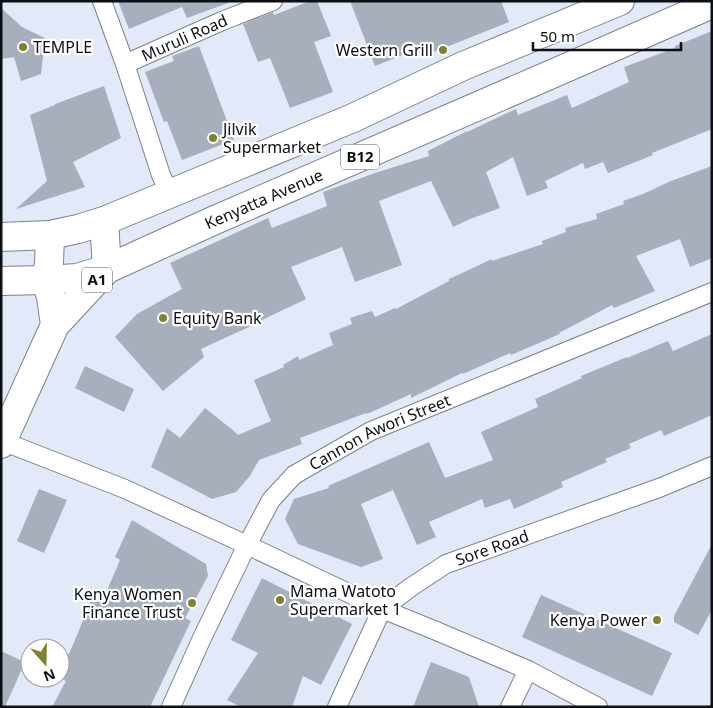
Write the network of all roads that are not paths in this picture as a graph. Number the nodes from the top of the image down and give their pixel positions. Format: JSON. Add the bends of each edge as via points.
{"nodes":[{"id":1,"x":102,"y":1,"type":"edge"},
{"id":2,"x":273,"y":1,"type":"edge"},
{"id":3,"x":620,"y":1,"type":"edge"},
{"id":4,"x":712,"y":4,"type":"edge"},
{"id":5,"x":537,"y":36,"type":"junction"},
{"id":6,"x":125,"y":64,"type":"junction"},
{"id":7,"x":552,"y":74,"type":"junction"},
{"id":8,"x":353,"y":118,"type":"junction"},
{"id":9,"x":367,"y":153,"type":"junction"},
{"id":10,"x":170,"y":194,"type":"junction"},
{"id":11,"x":104,"y":221,"type":"junction"},
{"id":12,"x":50,"y":235,"type":"junction"},
{"id":13,"x":1,"y":237,"type":"edge"},
{"id":14,"x":107,"y":269,"type":"junction"},
{"id":15,"x":46,"y":280,"type":"junction"},
{"id":16,"x":1,"y":281,"type":"edge"},
{"id":17,"x":712,"y":292,"type":"edge"},
{"id":18,"x":54,"y":325,"type":"junction"},
{"id":19,"x":2,"y":443,"type":"edge"},
{"id":20,"x":712,"y":466,"type":"edge"},
{"id":21,"x":247,"y":545,"type":"junction"},
{"id":22,"x":382,"y":609,"type":"junction"},
{"id":23,"x":528,"y":670,"type":"junction"},
{"id":24,"x":171,"y":707,"type":"edge"},
{"id":25,"x":337,"y":707,"type":"edge"},
{"id":26,"x":510,"y":707,"type":"edge"},
{"id":27,"x":598,"y":707,"type":"edge"}],
"edges":[{"from":1,"to":6,"type":"street"},
{"from":2,"to":6,"type":"street","name":"Muruli Road"},
{"from":3,"to":5,"type":"main road","number":"B12"},
{"from":4,"to":7,"type":"main road","name":"Kenyatta Avenue","number":"B12"},
{"from":5,"to":7,"type":"main road"},
{"from":5,"to":8,"type":"main road","number":"B12","via":[[462,66]]},
{"from":6,"to":10,"type":"street"},
{"from":7,"to":9,"type":"main road","name":"Kenyatta Avenue","number":"B12"},
{"from":8,"to":9,"type":"main road"},
{"from":8,"to":10,"type":"main road","number":"B12"},
{"from":9,"to":14,"type":"main road","name":"Kenyatta Avenue","number":"B12"},
{"from":10,"to":11,"type":"main road","number":"B12"},
{"from":11,"to":12,"type":"main road","number":"B12"},
{"from":11,"to":14,"type":"main road","number":"A1"},
{"from":12,"to":13,"type":"main road","number":"B12"},
{"from":12,"to":15,"type":"main road"},
{"from":14,"to":15,"type":"main road","name":"Kenyatta Avenue","number":"B12","via":[[77,278]]},
{"from":14,"to":18,"type":"main road","number":"A1"},
{"from":15,"to":16,"type":"main road","name":"Kenyatta Avenue","number":"B12"},
{"from":15,"to":18,"type":"main road"},
{"from":17,"to":21,"type":"street","name":"Cannon Awori Street","via":[[371,431],[294,475],[270,500]]},
{"from":18,"to":19,"type":"main road"},
{"from":19,"to":21,"type":"street","via":[[125,489]]},
{"from":20,"to":22,"type":"street","name":"Sore Road","via":[[446,564]]},
{"from":21,"to":22,"type":"street"},
{"from":21,"to":24,"type":"street","name":"Cannon Awori Street"},
{"from":22,"to":23,"type":"street"},
{"from":22,"to":25,"type":"street","name":"Sore Road"},
{"from":23,"to":26,"type":"street"},
{"from":23,"to":27,"type":"street"}]}
